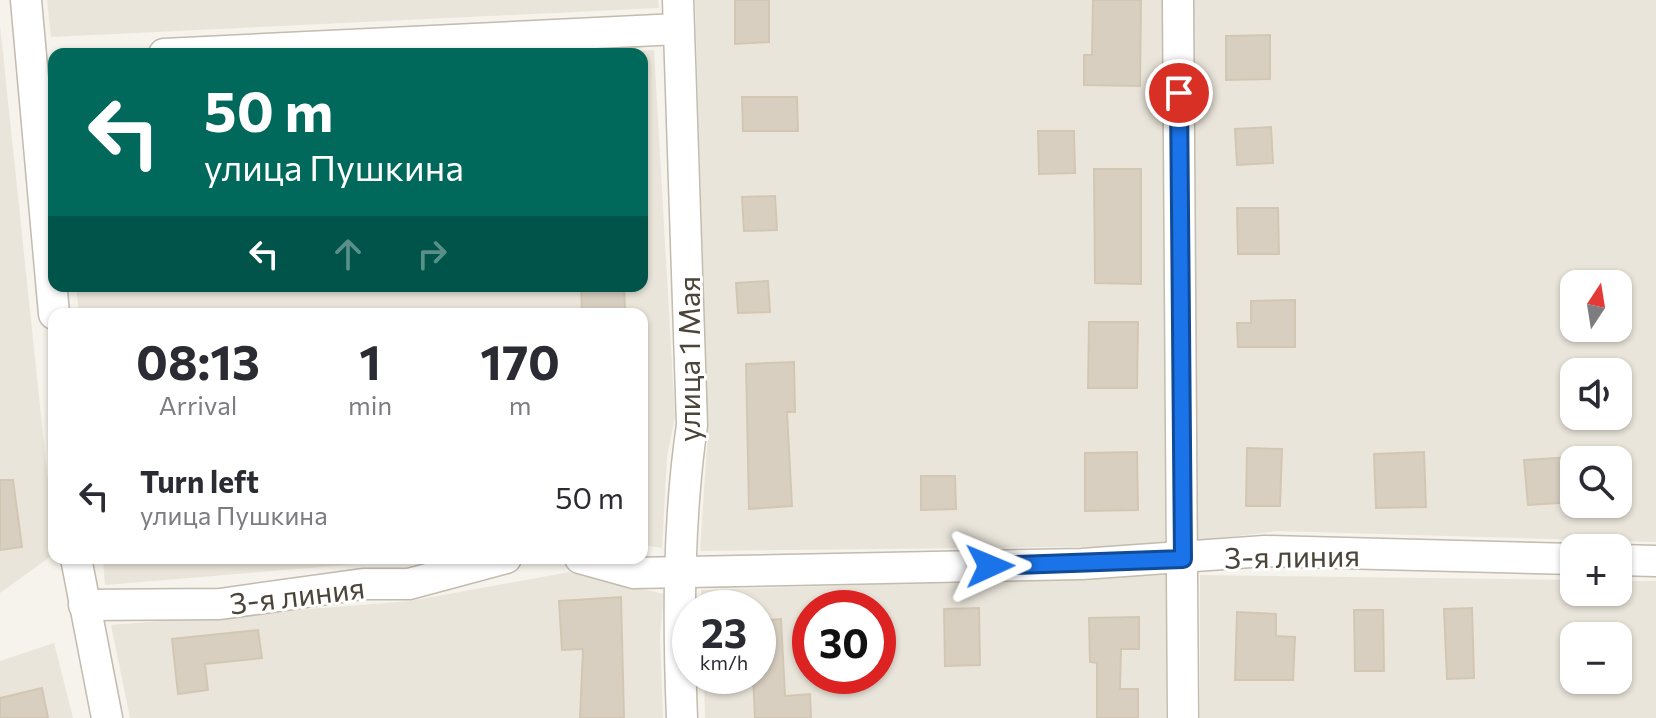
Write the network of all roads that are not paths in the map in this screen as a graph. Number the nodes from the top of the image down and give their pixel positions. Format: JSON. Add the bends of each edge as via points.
{"nodes":[{"id":1,"x":26,"y":0,"type":"edge"},
{"id":2,"x":1178,"y":0,"type":"edge"},
{"id":3,"x":678,"y":14,"type":"edge"},
{"id":4,"x":241,"y":48,"type":"edge"},
{"id":5,"x":43,"y":60,"type":"edge"},
{"id":6,"x":48,"y":175,"type":"edge"},
{"id":7,"x":1183,"y":559,"type":"junction"},
{"id":8,"x":1560,"y":559,"type":"edge"},
{"id":9,"x":1632,"y":560,"type":"edge"},
{"id":10,"x":1656,"y":561,"type":"edge"},
{"id":11,"x":77,"y":564,"type":"edge"},
{"id":12,"x":484,"y":564,"type":"edge"},
{"id":13,"x":602,"y":564,"type":"edge"},
{"id":14,"x":683,"y":573,"type":"junction"},
{"id":15,"x":84,"y":605,"type":"junction"},
{"id":16,"x":107,"y":718,"type":"edge"},
{"id":17,"x":682,"y":718,"type":"edge"},
{"id":18,"x":1183,"y":718,"type":"edge"}],
"edges":[{"from":1,"to":5,"type":"street"},
{"from":2,"to":7,"type":"street"},
{"from":3,"to":4,"type":"street"},
{"from":3,"to":14,"type":"street","name":"улица 1 Мая","via":[[692,425],[683,488]]},
{"from":5,"to":6,"type":"street"},
{"from":7,"to":8,"type":"street","name":"3-я линия","via":[[1265,551]]},
{"from":7,"to":14,"type":"street","name":"3-я линия"},
{"from":7,"to":18,"type":"street"},
{"from":9,"to":10,"type":"street"},
{"from":11,"to":15,"type":"street"},
{"from":12,"to":15,"type":"street","name":"3-я линия","via":[[409,584],[363,584],[220,604]]},
{"from":13,"to":14,"type":"street","name":"3-я линия","via":[[634,573]]},
{"from":14,"to":17,"type":"street","name":"улица 1 Мая"},
{"from":15,"to":16,"type":"street"}]}
